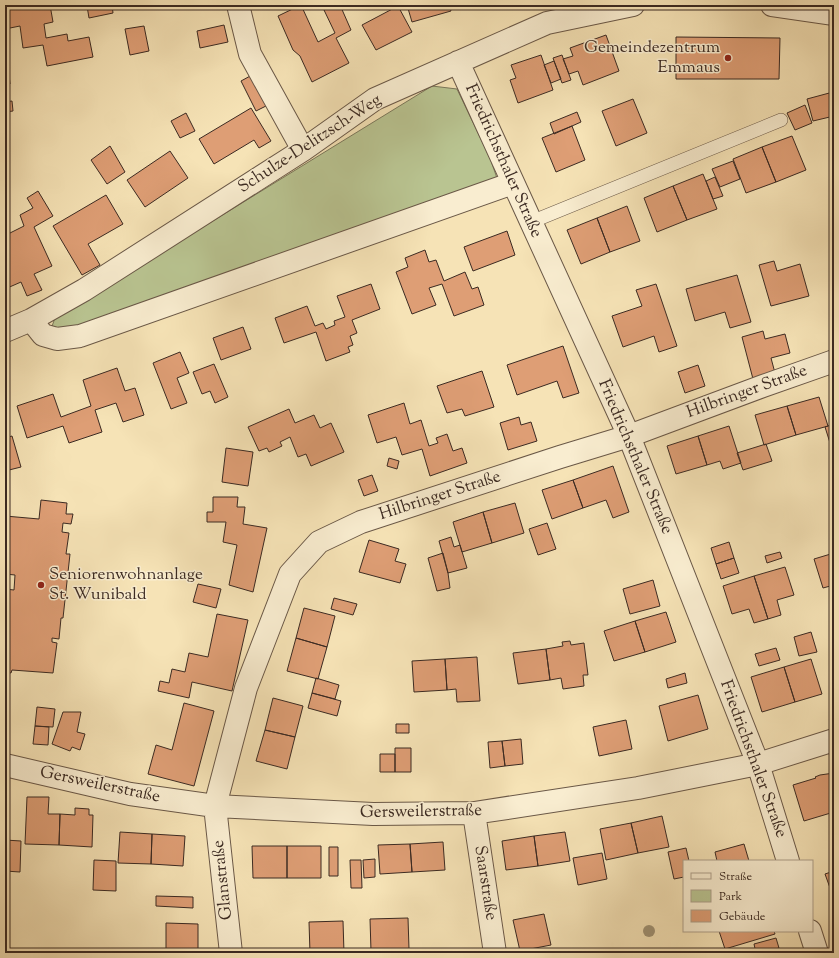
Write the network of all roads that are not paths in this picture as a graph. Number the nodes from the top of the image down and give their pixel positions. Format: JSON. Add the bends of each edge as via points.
{"nodes":[{"id":1,"x":238,"y":5,"type":"edge"},
{"id":2,"x":634,"y":5,"type":"edge"},
{"id":3,"x":772,"y":5,"type":"edge"},
{"id":4,"x":834,"y":14,"type":"edge"},
{"id":5,"x":458,"y":62,"type":"junction"},
{"id":6,"x":781,"y":120,"type":"dead end"},
{"id":7,"x":303,"y":150,"type":"junction"},
{"id":8,"x":513,"y":183,"type":"junction"},
{"id":9,"x":530,"y":222,"type":"junction"},
{"id":10,"x":30,"y":320,"type":"junction"},
{"id":11,"x":5,"y":331,"type":"edge"},
{"id":12,"x":834,"y":361,"type":"edge"},
{"id":13,"x":629,"y":436,"type":"junction"},
{"id":14,"x":834,"y":740,"type":"edge"},
{"id":15,"x":758,"y":764,"type":"junction"},
{"id":16,"x":5,"y":765,"type":"edge"},
{"id":17,"x":215,"y":806,"type":"junction"},
{"id":18,"x":474,"y":813,"type":"junction"},
{"id":19,"x":788,"y":860,"type":"edge"},
{"id":20,"x":810,"y":932,"type":"edge"},
{"id":21,"x":231,"y":953,"type":"edge"},
{"id":22,"x":495,"y":953,"type":"edge"},
{"id":23,"x":817,"y":953,"type":"edge"}],
"edges":[{"from":1,"to":7,"type":"street","via":[[250,54]]},
{"from":2,"to":5,"type":"street","name":"Schulze-Delitzsch-Weg","via":[[547,23]]},
{"from":3,"to":4,"type":"street"},
{"from":5,"to":7,"type":"street","name":"Schulze-Delitzsch-Weg","via":[[375,99]]},
{"from":5,"to":8,"type":"street","name":"Friedrichsthaler Straße"},
{"from":6,"to":9,"type":"lane"},
{"from":7,"to":10,"type":"street","name":"Schulze-Delitzsch-Weg","via":[[84,290]]},
{"from":8,"to":9,"type":"street","name":"Friedrichsthaler Straße"},
{"from":8,"to":10,"type":"street","via":[[80,336],[57,339],[42,335]]},
{"from":9,"to":13,"type":"street","name":"Friedrichsthaler Straße"},
{"from":10,"to":11,"type":"street","name":"Schulze-Delitzsch-Weg"},
{"from":12,"to":13,"type":"street","name":"Hilbringer Straße"},
{"from":13,"to":15,"type":"street","name":"Friedrichsthaler Straße"},
{"from":13,"to":17,"type":"street","name":"Hilbringer Straße","via":[[560,456],[361,522],[320,542],[290,574],[246,688]]},
{"from":14,"to":15,"type":"street","name":"Gersweilerstraße"},
{"from":15,"to":18,"type":"street","name":"Gersweilerstraße","via":[[638,788]]},
{"from":15,"to":19,"type":"street","name":"Friedrichsthaler Straße"},
{"from":16,"to":17,"type":"street","name":"Gersweilerstraße","via":[[130,794]]},
{"from":17,"to":18,"type":"street","name":"Gersweilerstraße","via":[[373,814]]},
{"from":17,"to":21,"type":"street","name":"Glanstraße"},
{"from":18,"to":22,"type":"street","name":"Saarstraße"},
{"from":20,"to":23,"type":"street"}]}
